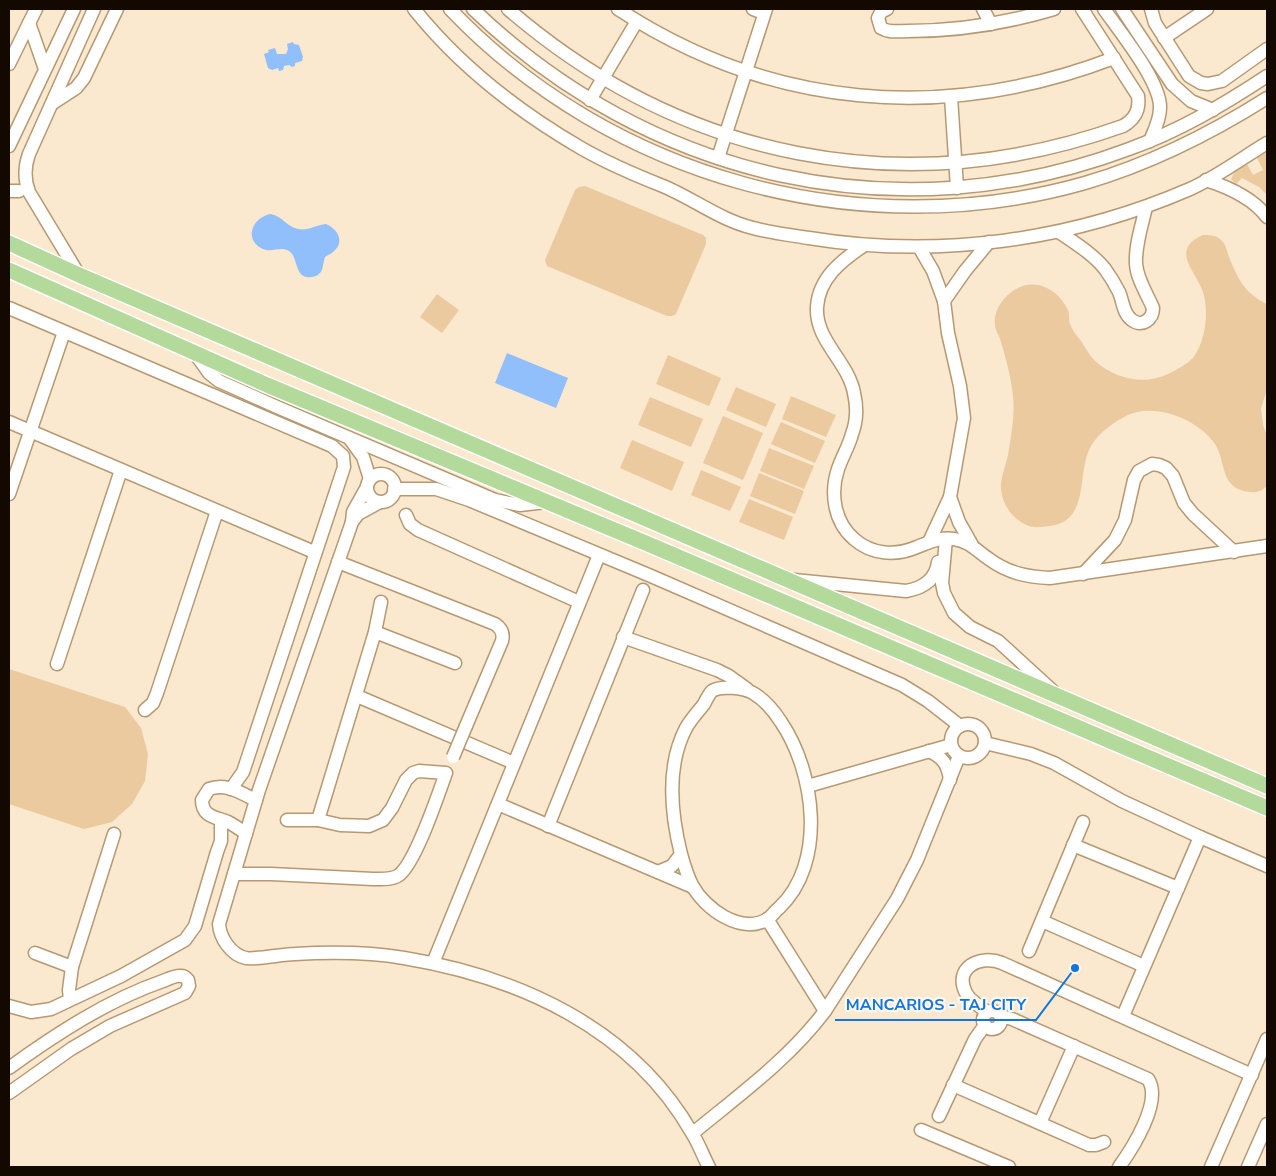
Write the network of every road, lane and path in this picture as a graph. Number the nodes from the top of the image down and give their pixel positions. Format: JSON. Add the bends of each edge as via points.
{"nodes":[{"id":1,"x":36,"y":9,"type":"edge"},
{"id":2,"x":74,"y":9,"type":"edge"},
{"id":3,"x":94,"y":9,"type":"edge"},
{"id":4,"x":117,"y":9,"type":"edge"},
{"id":5,"x":414,"y":9,"type":"edge"},
{"id":6,"x":450,"y":9,"type":"edge"},
{"id":7,"x":473,"y":9,"type":"edge"},
{"id":8,"x":508,"y":9,"type":"edge"},
{"id":9,"x":618,"y":9,"type":"edge"},
{"id":10,"x":753,"y":9,"type":"edge"},
{"id":11,"x":765,"y":9,"type":"edge"},
{"id":12,"x":887,"y":9,"type":"edge"},
{"id":13,"x":983,"y":9,"type":"edge"},
{"id":14,"x":1054,"y":9,"type":"edge"},
{"id":15,"x":1082,"y":9,"type":"edge"},
{"id":16,"x":1104,"y":9,"type":"edge"},
{"id":17,"x":1122,"y":9,"type":"edge"},
{"id":18,"x":1132,"y":9,"type":"edge"},
{"id":19,"x":1151,"y":9,"type":"edge"},
{"id":20,"x":1207,"y":9,"type":"edge"},
{"id":21,"x":637,"y":21,"type":"junction"},
{"id":22,"x":29,"y":22,"type":"junction"},
{"id":23,"x":991,"y":24,"type":"junction"},
{"id":24,"x":1132,"y":24,"type":"junction"},
{"id":25,"x":86,"y":25,"type":"junction"},
{"id":26,"x":1164,"y":38,"type":"junction"},
{"id":27,"x":98,"y":48,"type":"junction"},
{"id":28,"x":1267,"y":49,"type":"edge"},
{"id":29,"x":1114,"y":58,"type":"junction"},
{"id":30,"x":9,"y":64,"type":"edge"},
{"id":31,"x":45,"y":69,"type":"junction"},
{"id":32,"x":746,"y":71,"type":"junction"},
{"id":33,"x":602,"y":78,"type":"junction"},
{"id":34,"x":1265,"y":82,"type":"edge"},
{"id":35,"x":951,"y":97,"type":"junction"},
{"id":36,"x":1267,"y":98,"type":"edge"},
{"id":37,"x":594,"y":102,"type":"junction"},
{"id":38,"x":53,"y":103,"type":"junction"},
{"id":39,"x":1213,"y":110,"type":"junction"},
{"id":40,"x":590,"y":119,"type":"junction"},
{"id":41,"x":19,"y":125,"type":"junction"},
{"id":42,"x":725,"y":134,"type":"junction"},
{"id":43,"x":38,"y":135,"type":"junction"},
{"id":44,"x":1150,"y":141,"type":"junction"},
{"id":45,"x":1267,"y":143,"type":"edge"},
{"id":46,"x":9,"y":146,"type":"edge"},
{"id":47,"x":29,"y":154,"type":"junction"},
{"id":48,"x":718,"y":158,"type":"junction"},
{"id":49,"x":955,"y":163,"type":"junction"},
{"id":50,"x":1047,"y":174,"type":"junction"},
{"id":51,"x":1206,"y":180,"type":"junction"},
{"id":52,"x":957,"y":188,"type":"junction"},
{"id":53,"x":14,"y":191,"type":"edge"},
{"id":54,"x":1052,"y":191,"type":"junction"},
{"id":55,"x":1146,"y":206,"type":"junction"},
{"id":56,"x":40,"y":212,"type":"junction"},
{"id":57,"x":1267,"y":217,"type":"edge"},
{"id":58,"x":1060,"y":232,"type":"junction"},
{"id":59,"x":990,"y":242,"type":"junction"},
{"id":60,"x":9,"y":243,"type":"edge"},
{"id":61,"x":863,"y":246,"type":"junction"},
{"id":62,"x":919,"y":247,"type":"junction"},
{"id":63,"x":9,"y":270,"type":"edge"},
{"id":64,"x":79,"y":275,"type":"junction"},
{"id":65,"x":944,"y":301,"type":"junction"},
{"id":66,"x":9,"y":308,"type":"edge"},
{"id":67,"x":64,"y":332,"type":"junction"},
{"id":68,"x":194,"y":352,"type":"junction"},
{"id":69,"x":9,"y":422,"type":"edge"},
{"id":70,"x":29,"y":430,"type":"junction"},
{"id":71,"x":350,"y":439,"type":"junction"},
{"id":72,"x":406,"y":462,"type":"junction"},
{"id":73,"x":120,"y":470,"type":"junction"},
{"id":74,"x":368,"y":483,"type":"junction"},
{"id":75,"x":394,"y":485,"type":"junction"},
{"id":76,"x":9,"y":494,"type":"edge"},
{"id":77,"x":950,"y":497,"type":"junction"},
{"id":78,"x":380,"y":502,"type":"junction"},
{"id":79,"x":546,"y":502,"type":"junction"},
{"id":80,"x":217,"y":511,"type":"junction"},
{"id":81,"x":406,"y":515,"type":"dead end"},
{"id":82,"x":352,"y":522,"type":"junction"},
{"id":83,"x":938,"y":540,"type":"junction"},
{"id":84,"x":972,"y":545,"type":"junction"},
{"id":85,"x":1267,"y":546,"type":"edge"},
{"id":86,"x":314,"y":552,"type":"junction"},
{"id":87,"x":1234,"y":552,"type":"junction"},
{"id":88,"x":599,"y":555,"type":"junction"},
{"id":89,"x":338,"y":562,"type":"junction"},
{"id":90,"x":1082,"y":574,"type":"junction"},
{"id":91,"x":938,"y":577,"type":"junction"},
{"id":92,"x":789,"y":579,"type":"junction"},
{"id":93,"x":643,"y":590,"type":"dead end"},
{"id":94,"x":381,"y":602,"type":"dead end"},
{"id":95,"x":580,"y":602,"type":"junction"},
{"id":96,"x":375,"y":632,"type":"junction"},
{"id":97,"x":624,"y":637,"type":"junction"},
{"id":98,"x":455,"y":663,"type":"dead end"},
{"id":99,"x":57,"y":664,"type":"dead end"},
{"id":100,"x":704,"y":666,"type":"junction"},
{"id":101,"x":712,"y":691,"type":"junction"},
{"id":102,"x":751,"y":692,"type":"junction"},
{"id":103,"x":357,"y":696,"type":"junction"},
{"id":104,"x":1059,"y":696,"type":"junction"},
{"id":105,"x":145,"y":710,"type":"dead end"},
{"id":106,"x":960,"y":726,"type":"junction"},
{"id":107,"x":985,"y":743,"type":"junction"},
{"id":108,"x":951,"y":745,"type":"junction"},
{"id":109,"x":929,"y":751,"type":"junction"},
{"id":110,"x":959,"y":756,"type":"junction"},
{"id":111,"x":514,"y":763,"type":"junction"},
{"id":112,"x":446,"y":773,"type":"junction"},
{"id":113,"x":950,"y":780,"type":"junction"},
{"id":114,"x":808,"y":786,"type":"junction"},
{"id":115,"x":1267,"y":786,"type":"edge"},
{"id":116,"x":235,"y":790,"type":"junction"},
{"id":117,"x":258,"y":795,"type":"junction"},
{"id":118,"x":498,"y":804,"type":"junction"},
{"id":119,"x":1267,"y":808,"type":"edge"},
{"id":120,"x":288,"y":820,"type":"dead end"},
{"id":121,"x":318,"y":820,"type":"junction"},
{"id":122,"x":226,"y":822,"type":"junction"},
{"id":123,"x":1083,"y":822,"type":"dead end"},
{"id":124,"x":548,"y":826,"type":"junction"},
{"id":125,"x":248,"y":829,"type":"junction"},
{"id":126,"x":114,"y":834,"type":"dead end"},
{"id":127,"x":1200,"y":837,"type":"junction"},
{"id":128,"x":1073,"y":846,"type":"junction"},
{"id":129,"x":681,"y":854,"type":"junction"},
{"id":130,"x":1267,"y":866,"type":"edge"},
{"id":131,"x":658,"y":872,"type":"junction"},
{"id":132,"x":234,"y":874,"type":"junction"},
{"id":133,"x":693,"y":887,"type":"junction"},
{"id":134,"x":1178,"y":888,"type":"junction"},
{"id":135,"x":767,"y":919,"type":"junction"},
{"id":136,"x":1042,"y":921,"type":"junction"},
{"id":137,"x":36,"y":951,"type":"dead end"},
{"id":138,"x":1030,"y":951,"type":"dead end"},
{"id":139,"x":433,"y":963,"type":"junction"},
{"id":140,"x":73,"y":964,"type":"junction"},
{"id":141,"x":1144,"y":966,"type":"junction"},
{"id":142,"x":70,"y":999,"type":"junction"},
{"id":143,"x":9,"y":1006,"type":"edge"},
{"id":144,"x":825,"y":1010,"type":"junction"},
{"id":145,"x":987,"y":1012,"type":"junction"},
{"id":146,"x":1001,"y":1016,"type":"junction"},
{"id":147,"x":1123,"y":1016,"type":"junction"},
{"id":148,"x":984,"y":1025,"type":"junction"},
{"id":149,"x":1267,"y":1039,"type":"edge"},
{"id":150,"x":1074,"y":1046,"type":"junction"},
{"id":151,"x":9,"y":1068,"type":"edge"},
{"id":152,"x":1252,"y":1075,"type":"junction"},
{"id":153,"x":953,"y":1085,"type":"junction"},
{"id":154,"x":9,"y":1093,"type":"edge"},
{"id":155,"x":939,"y":1116,"type":"dead end"},
{"id":156,"x":1040,"y":1123,"type":"junction"},
{"id":157,"x":1267,"y":1124,"type":"edge"},
{"id":158,"x":921,"y":1130,"type":"dead end"},
{"id":159,"x":693,"y":1133,"type":"junction"},
{"id":160,"x":1104,"y":1142,"type":"dead end"},
{"id":161,"x":709,"y":1167,"type":"edge"},
{"id":162,"x":1009,"y":1167,"type":"edge"},
{"id":163,"x":1119,"y":1167,"type":"edge"},
{"id":164,"x":1211,"y":1167,"type":"edge"},
{"id":165,"x":1248,"y":1167,"type":"edge"}],
"edges":[{"from":1,"to":22,"type":"street"},
{"from":2,"to":31,"type":"street"},
{"from":3,"to":25,"type":"street"},
{"from":4,"to":27,"type":"street"},
{"from":5,"to":61,"type":"street","via":[[452,51],[483,78],[530,115],[581,148],[676,192],[723,218],[746,226]]},
{"from":6,"to":40,"type":"street","via":[[510,64]]},
{"from":7,"to":37,"type":"street","via":[[528,58]]},
{"from":8,"to":33,"type":"street","via":[[552,45]]},
{"from":9,"to":21,"type":"street"},
{"from":10,"to":11,"type":"street"},
{"from":11,"to":32,"type":"street"},
{"from":12,"to":23,"type":"street","via":[[879,15],[878,22],[888,31],[940,30]]},
{"from":13,"to":23,"type":"street"},
{"from":14,"to":23,"type":"street"},
{"from":15,"to":29,"type":"street"},
{"from":16,"to":44,"type":"street","via":[[1152,79],[1158,93],[1159,116]]},
{"from":17,"to":24,"type":"street"},
{"from":18,"to":24,"type":"street"},
{"from":19,"to":26,"type":"street"},
{"from":20,"to":26,"type":"street"},
{"from":21,"to":32,"type":"street","via":[[709,58]]},
{"from":21,"to":33,"type":"street"},
{"from":22,"to":30,"type":"street"},
{"from":22,"to":31,"type":"street"},
{"from":24,"to":39,"type":"street","via":[[1178,90],[1191,101]]},
{"from":25,"to":27,"type":"street"},
{"from":25,"to":38,"type":"street"},
{"from":26,"to":28,"type":"street","via":[[1189,76],[1208,84],[1222,80]]},
{"from":27,"to":38,"type":"street","via":[[76,88]]},
{"from":29,"to":35,"type":"street","via":[[1034,84]]},
{"from":29,"to":49,"type":"street","via":[[1138,96],[1138,111],[1129,123],[1052,148],[1004,158]]},
{"from":31,"to":41,"type":"street"},
{"from":32,"to":35,"type":"street","via":[[847,94]]},
{"from":32,"to":42,"type":"street"},
{"from":33,"to":37,"type":"street"},
{"from":33,"to":42,"type":"street","via":[[675,115]]},
{"from":34,"to":39,"type":"street"},
{"from":35,"to":49,"type":"street"},
{"from":36,"to":54,"type":"street","via":[[1212,131],[1150,161]]},
{"from":37,"to":40,"type":"street"},
{"from":37,"to":48,"type":"street","via":[[645,129]]},
{"from":38,"to":43,"type":"street"},
{"from":39,"to":44,"type":"street"},
{"from":40,"to":54,"type":"street","via":[[686,165],[744,184],[812,199],[880,206],[932,206],[984,203]]},
{"from":41,"to":43,"type":"street"},
{"from":41,"to":46,"type":"street"},
{"from":42,"to":48,"type":"street"},
{"from":42,"to":49,"type":"street","via":[[781,150],[839,160],[897,165]]},
{"from":43,"to":47,"type":"street"},
{"from":44,"to":50,"type":"street","via":[[1096,161]]},
{"from":45,"to":51,"type":"street"},
{"from":47,"to":53,"type":"street"},
{"from":47,"to":56,"type":"street","via":[[25,178]]},
{"from":48,"to":52,"type":"street","via":[[785,176],[836,184],[888,189]]},
{"from":49,"to":52,"type":"street"},
{"from":50,"to":52,"type":"street"},
{"from":50,"to":54,"type":"street"},
{"from":51,"to":55,"type":"street"},
{"from":51,"to":57,"type":"street","via":[[1236,193]]},
{"from":53,"to":56,"type":"street"},
{"from":55,"to":58,"type":"street"},
{"from":55,"to":58,"type":"street","via":[[1136,265],[1153,308],[1144,323],[1134,322],[1127,315],[1120,293],[1104,269]]},
{"from":56,"to":64,"type":"street"},
{"from":58,"to":59,"type":"street"},
{"from":59,"to":62,"type":"street"},
{"from":59,"to":65,"type":"street"},
{"from":60,"to":64,"type":"main road"},
{"from":61,"to":62,"type":"street"},
{"from":61,"to":83,"type":"street","via":[[844,259],[826,279],[817,308],[823,337],[850,378],[856,408],[856,420],[835,482],[836,509],[844,528],[853,538],[880,553],[905,552]]},
{"from":62,"to":65,"type":"street","via":[[934,271]]},
{"from":63,"to":68,"type":"main road"},
{"from":64,"to":92,"type":"main road"},
{"from":65,"to":77,"type":"street","via":[[964,418]]},
{"from":66,"to":67,"type":"street"},
{"from":67,"to":70,"type":"street"},
{"from":67,"to":86,"type":"street","via":[[337,449],[343,456],[344,467]]},
{"from":68,"to":71,"type":"street","via":[[200,363],[219,381]]},
{"from":68,"to":79,"type":"main road"},
{"from":69,"to":70,"type":"street"},
{"from":70,"to":73,"type":"street"},
{"from":70,"to":76,"type":"street"},
{"from":71,"to":72,"type":"street"},
{"from":71,"to":74,"type":"street","via":[[362,457]]},
{"from":72,"to":75,"type":"street","via":[[398,471]]},
{"from":72,"to":79,"type":"street","via":[[503,502],[520,505]]},
{"from":73,"to":80,"type":"street"},
{"from":73,"to":99,"type":"street"},
{"from":74,"to":75,"type":"street","via":[[375,475],[381,474],[387,475]]},
{"from":74,"to":78,"type":"street","via":[[370,496]]},
{"from":74,"to":82,"type":"street","via":[[353,512]]},
{"from":75,"to":78,"type":"street","via":[[389,499]]},
{"from":75,"to":88,"type":"street","via":[[447,493]]},
{"from":77,"to":83,"type":"street"},
{"from":77,"to":84,"type":"street"},
{"from":78,"to":82,"type":"street","via":[[358,514]]},
{"from":79,"to":119,"type":"main road"},
{"from":80,"to":86,"type":"street"},
{"from":80,"to":105,"type":"street","via":[[157,693]]},
{"from":81,"to":95,"type":"street","via":[[418,530]]},
{"from":82,"to":89,"type":"street"},
{"from":83,"to":84,"type":"street","via":[[959,540]]},
{"from":83,"to":91,"type":"street"},
{"from":84,"to":90,"type":"street","via":[[1014,573],[1050,578]]},
{"from":85,"to":87,"type":"street"},
{"from":86,"to":116,"type":"street"},
{"from":87,"to":90,"type":"street"},
{"from":87,"to":90,"type":"street","via":[[1184,503],[1173,476],[1166,468],[1152,464],[1138,471],[1125,520],[1114,540]]},
{"from":88,"to":95,"type":"street"},
{"from":88,"to":106,"type":"street","via":[[902,684]]},
{"from":89,"to":112,"type":"street","bridge":true,"via":[[500,628],[502,641]]},
{"from":89,"to":117,"type":"street"},
{"from":91,"to":92,"type":"street","via":[[906,591]]},
{"from":91,"to":104,"type":"street","via":[[948,604],[961,621],[998,642]]},
{"from":92,"to":104,"type":"main road"},
{"from":93,"to":97,"type":"street"},
{"from":94,"to":96,"type":"street"},
{"from":95,"to":111,"type":"street"},
{"from":96,"to":98,"type":"street"},
{"from":96,"to":103,"type":"street"},
{"from":97,"to":100,"type":"street"},
{"from":97,"to":124,"type":"street"},
{"from":100,"to":101,"type":"street","via":[[712,677]]},
{"from":100,"to":102,"type":"street","via":[[729,676]]},
{"from":101,"to":102,"type":"street","via":[[738,688]]},
{"from":101,"to":129,"type":"street","via":[[685,729],[675,765],[673,810]]},
{"from":102,"to":114,"type":"street","via":[[776,714],[786,730],[799,754]]},
{"from":103,"to":111,"type":"street"},
{"from":103,"to":121,"type":"street"},
{"from":104,"to":115,"type":"main road"},
{"from":106,"to":107,"type":"street","via":[[974,725],[980,729]]},
{"from":106,"to":108,"type":"street","via":[[954,731]]},
{"from":107,"to":110,"type":"street","via":[[978,755],[972,758]]},
{"from":107,"to":127,"type":"street","via":[[1054,763],[1115,797]]},
{"from":108,"to":109,"type":"street"},
{"from":108,"to":110,"type":"street"},
{"from":109,"to":113,"type":"street","via":[[945,762]]},
{"from":109,"to":114,"type":"street"},
{"from":110,"to":113,"type":"street"},
{"from":111,"to":118,"type":"street"},
{"from":112,"to":121,"type":"street","via":[[413,772],[383,820],[369,826]]},
{"from":112,"to":132,"type":"street","via":[[420,841],[398,876],[373,879]]},
{"from":113,"to":144,"type":"street","via":[[897,899]]},
{"from":114,"to":135,"type":"street","via":[[811,809],[806,862],[797,884]]},
{"from":116,"to":117,"type":"street","via":[[246,788]]},
{"from":116,"to":122,"type":"street","via":[[213,788],[202,800],[205,812]]},
{"from":117,"to":125,"type":"street"},
{"from":118,"to":124,"type":"street"},
{"from":118,"to":139,"type":"street"},
{"from":120,"to":121,"type":"street"},
{"from":122,"to":125,"type":"street"},
{"from":122,"to":142,"type":"street","via":[[191,934],[138,967]]},
{"from":123,"to":128,"type":"street"},
{"from":124,"to":131,"type":"street"},
{"from":125,"to":132,"type":"street"},
{"from":126,"to":140,"type":"street"},
{"from":127,"to":130,"type":"street"},
{"from":127,"to":134,"type":"street"},
{"from":128,"to":134,"type":"street"},
{"from":128,"to":136,"type":"street"},
{"from":129,"to":131,"type":"street","via":[[672,866]]},
{"from":129,"to":133,"type":"street"},
{"from":131,"to":133,"type":"street"},
{"from":132,"to":139,"type":"street","via":[[220,929],[225,943],[246,958],[334,952],[384,955]]},
{"from":133,"to":135,"type":"street","via":[[726,918],[754,923]]},
{"from":134,"to":141,"type":"street"},
{"from":135,"to":144,"type":"street"},
{"from":136,"to":138,"type":"street"},
{"from":136,"to":141,"type":"street"},
{"from":137,"to":140,"type":"street"},
{"from":139,"to":159,"type":"street","via":[[515,987],[583,1022],[649,1076]]},
{"from":140,"to":142,"type":"street"},
{"from":141,"to":147,"type":"street"},
{"from":142,"to":143,"type":"street","via":[[41,1012]]},
{"from":144,"to":159,"type":"street","via":[[785,1057]]},
{"from":145,"to":146,"type":"street","via":[[995,1010]]},
{"from":145,"to":147,"type":"street","via":[[969,997],[964,985],[970,966],[989,959]]},
{"from":145,"to":148,"type":"street"},
{"from":146,"to":148,"type":"street","via":[[1001,1024],[997,1028]]},
{"from":146,"to":150,"type":"street"},
{"from":147,"to":152,"type":"street"},
{"from":148,"to":153,"type":"street"},
{"from":149,"to":152,"type":"street"},
{"from":150,"to":156,"type":"street"},
{"from":150,"to":163,"type":"street","via":[[1145,1077],[1152,1086],[1143,1126]]},
{"from":151,"to":154,"type":"street","via":[[109,1004],[176,976],[185,977],[189,982],[185,993],[110,1026]]},
{"from":152,"to":164,"type":"street"},
{"from":153,"to":155,"type":"street"},
{"from":153,"to":156,"type":"street"},
{"from":156,"to":160,"type":"street","via":[[1089,1145]]},
{"from":157,"to":165,"type":"street"},
{"from":158,"to":162,"type":"street"},
{"from":159,"to":161,"type":"street"}]}
